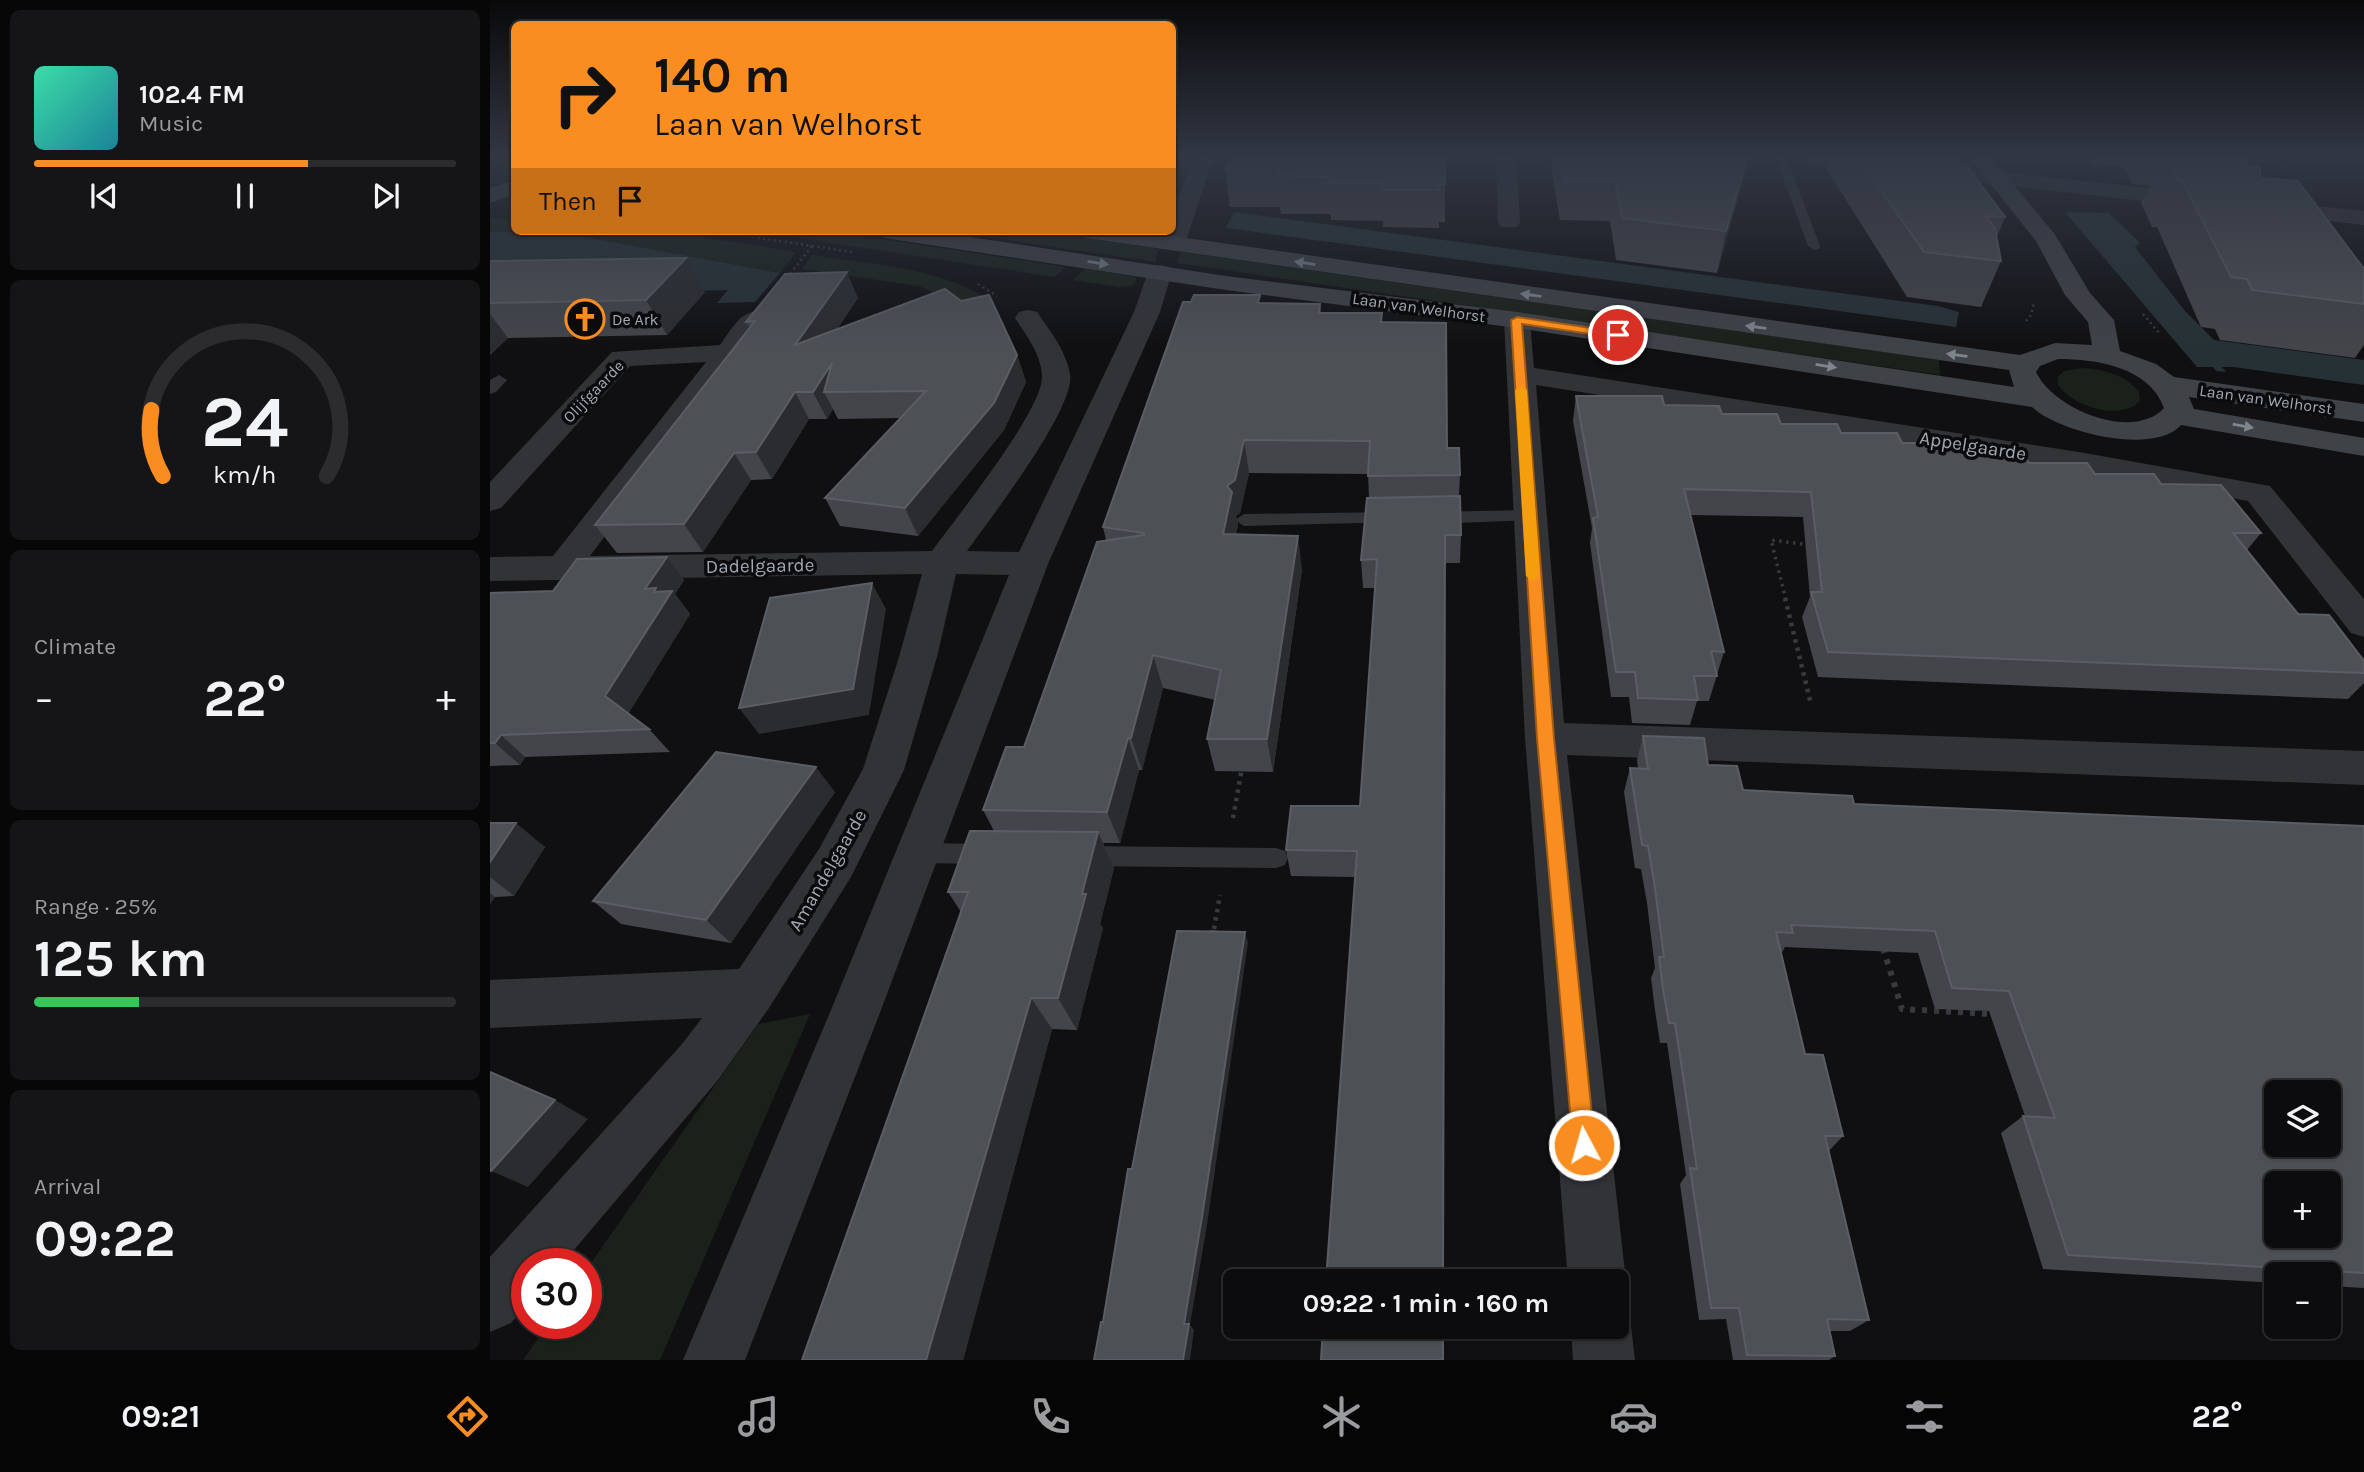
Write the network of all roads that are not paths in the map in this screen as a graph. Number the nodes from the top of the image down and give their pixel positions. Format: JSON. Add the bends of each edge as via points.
{"nodes":[{"id":1,"x":1805,"y":221,"type":"edge"},
{"id":2,"x":2033,"y":221,"type":"edge"},
{"id":3,"x":912,"y":235,"type":"edge"},
{"id":4,"x":1113,"y":235,"type":"edge"},
{"id":5,"x":1175,"y":235,"type":"edge"},
{"id":6,"x":1173,"y":244,"type":"junction"},
{"id":7,"x":1814,"y":246,"type":"dead end"},
{"id":8,"x":1160,"y":272,"type":"junction"},
{"id":9,"x":2078,"y":295,"type":"junction"},
{"id":10,"x":755,"y":318,"type":"edge"},
{"id":11,"x":1028,"y":318,"type":"road end"},
{"id":12,"x":1517,"y":320,"type":"junction"},
{"id":13,"x":2067,"y":334,"type":"junction"},
{"id":14,"x":729,"y":353,"type":"junction"},
{"id":15,"x":2107,"y":355,"type":"junction"},
{"id":16,"x":2025,"y":364,"type":"junction"},
{"id":17,"x":1521,"y":374,"type":"junction"},
{"id":18,"x":1087,"y":378,"type":"junction"},
{"id":19,"x":490,"y":380,"type":"edge"},
{"id":20,"x":2168,"y":385,"type":"junction"},
{"id":21,"x":490,"y":388,"type":"edge"},
{"id":22,"x":2036,"y":399,"type":"junction"},
{"id":23,"x":2364,"y":412,"type":"edge"},
{"id":24,"x":2176,"y":415,"type":"junction"},
{"id":25,"x":2364,"y":447,"type":"edge"},
{"id":26,"x":490,"y":501,"type":"edge"},
{"id":27,"x":1528,"y":516,"type":"junction"},
{"id":28,"x":1244,"y":520,"type":"dead end"},
{"id":29,"x":942,"y":562,"type":"junction"},
{"id":30,"x":1031,"y":564,"type":"junction"},
{"id":31,"x":563,"y":568,"type":"junction"},
{"id":32,"x":490,"y":569,"type":"edge"},
{"id":33,"x":2364,"y":624,"type":"edge"},
{"id":34,"x":1545,"y":738,"type":"junction"},
{"id":35,"x":2364,"y":768,"type":"edge"},
{"id":36,"x":916,"y":853,"type":"junction"},
{"id":37,"x":1017,"y":855,"type":"edge"},
{"id":38,"x":1059,"y":855,"type":"edge"},
{"id":39,"x":1276,"y":858,"type":"dead end"},
{"id":40,"x":752,"y":992,"type":"junction"},
{"id":41,"x":490,"y":1004,"type":"edge"},
{"id":42,"x":1596,"y":1269,"type":"edge"},
{"id":43,"x":490,"y":1302,"type":"edge"},
{"id":44,"x":1602,"y":1339,"type":"edge"},
{"id":45,"x":714,"y":1360,"type":"edge"},
{"id":46,"x":1604,"y":1360,"type":"edge"}],
"edges":[{"from":1,"to":7,"type":"lane"},
{"from":2,"to":9,"type":"main road"},
{"from":3,"to":8,"type":"main road","name":"Laan van Welhorst","one_way":true},
{"from":4,"to":6,"type":"main road","name":"Laan van Welhorst"},
{"from":5,"to":6,"type":"street"},
{"from":16,"to":6,"type":"main road","name":"Laan van Welhorst","one_way":true},
{"from":8,"to":12,"type":"main road","name":"Laan van Welhorst"},
{"from":8,"to":18,"type":"street","name":"Amandelgaarde","via":[[1147,313]]},
{"from":9,"to":13,"type":"main road","via":[[2067,315]]},
{"from":9,"to":15,"type":"main road","via":[[2101,320]]},
{"from":10,"to":14,"type":"street"},
{"from":11,"to":18,"type":"street","via":[[1046,344]]},
{"from":12,"to":17,"type":"street"},
{"from":12,"to":22,"type":"main road","name":"Laan van Welhorst","one_way":true},
{"from":13,"to":15,"type":"main road"},
{"from":13,"to":16,"type":"main road"},
{"from":14,"to":26,"type":"street","name":"Olijfgaarde","via":[[622,358]]},
{"from":14,"to":31,"type":"street"},
{"from":15,"to":20,"type":"main road","via":[[2148,371]]},
{"from":16,"to":22,"type":"main road","via":[[2023,380]]},
{"from":17,"to":27,"type":"street"},
{"from":17,"to":33,"type":"street","name":"Appelgaarde","via":[[2259,493]]},
{"from":18,"to":29,"type":"street","name":"Amandelgaarde","via":[[1043,419]]},
{"from":18,"to":30,"type":"street","name":"Amandelgaarde"},
{"from":19,"to":21,"type":"lane","via":[[499,380]]},
{"from":20,"to":23,"type":"main road","name":"Laan van Welhorst"},
{"from":20,"to":24,"type":"main road","via":[[2178,401]]},
{"from":22,"to":24,"type":"main road","name":"Laan van Welhorst","via":[[2079,421],[2114,429],[2160,426]]},
{"from":24,"to":25,"type":"main road","name":"Laan van Welhorst","one_way":true},
{"from":27,"to":28,"type":"lane"},
{"from":27,"to":34,"type":"street"},
{"from":29,"to":30,"type":"street","name":"Dadelgaarde"},
{"from":29,"to":31,"type":"street","name":"Dadelgaarde"},
{"from":29,"to":40,"type":"street","name":"Amandelgaarde","via":[[883,770],[835,863]]},
{"from":30,"to":36,"type":"street","name":"Amandelgaarde"},
{"from":31,"to":32,"type":"street","name":"Dadelgaarde"},
{"from":34,"to":35,"type":"street"},
{"from":34,"to":42,"type":"street"},
{"from":36,"to":37,"type":"lane"},
{"from":36,"to":45,"type":"street","name":"Amandelgaarde"},
{"from":38,"to":39,"type":"lane"},
{"from":40,"to":41,"type":"street"},
{"from":40,"to":43,"type":"street","name":"Amandelgaarde","via":[[700,1062]]},
{"from":44,"to":46,"type":"street"}]}
